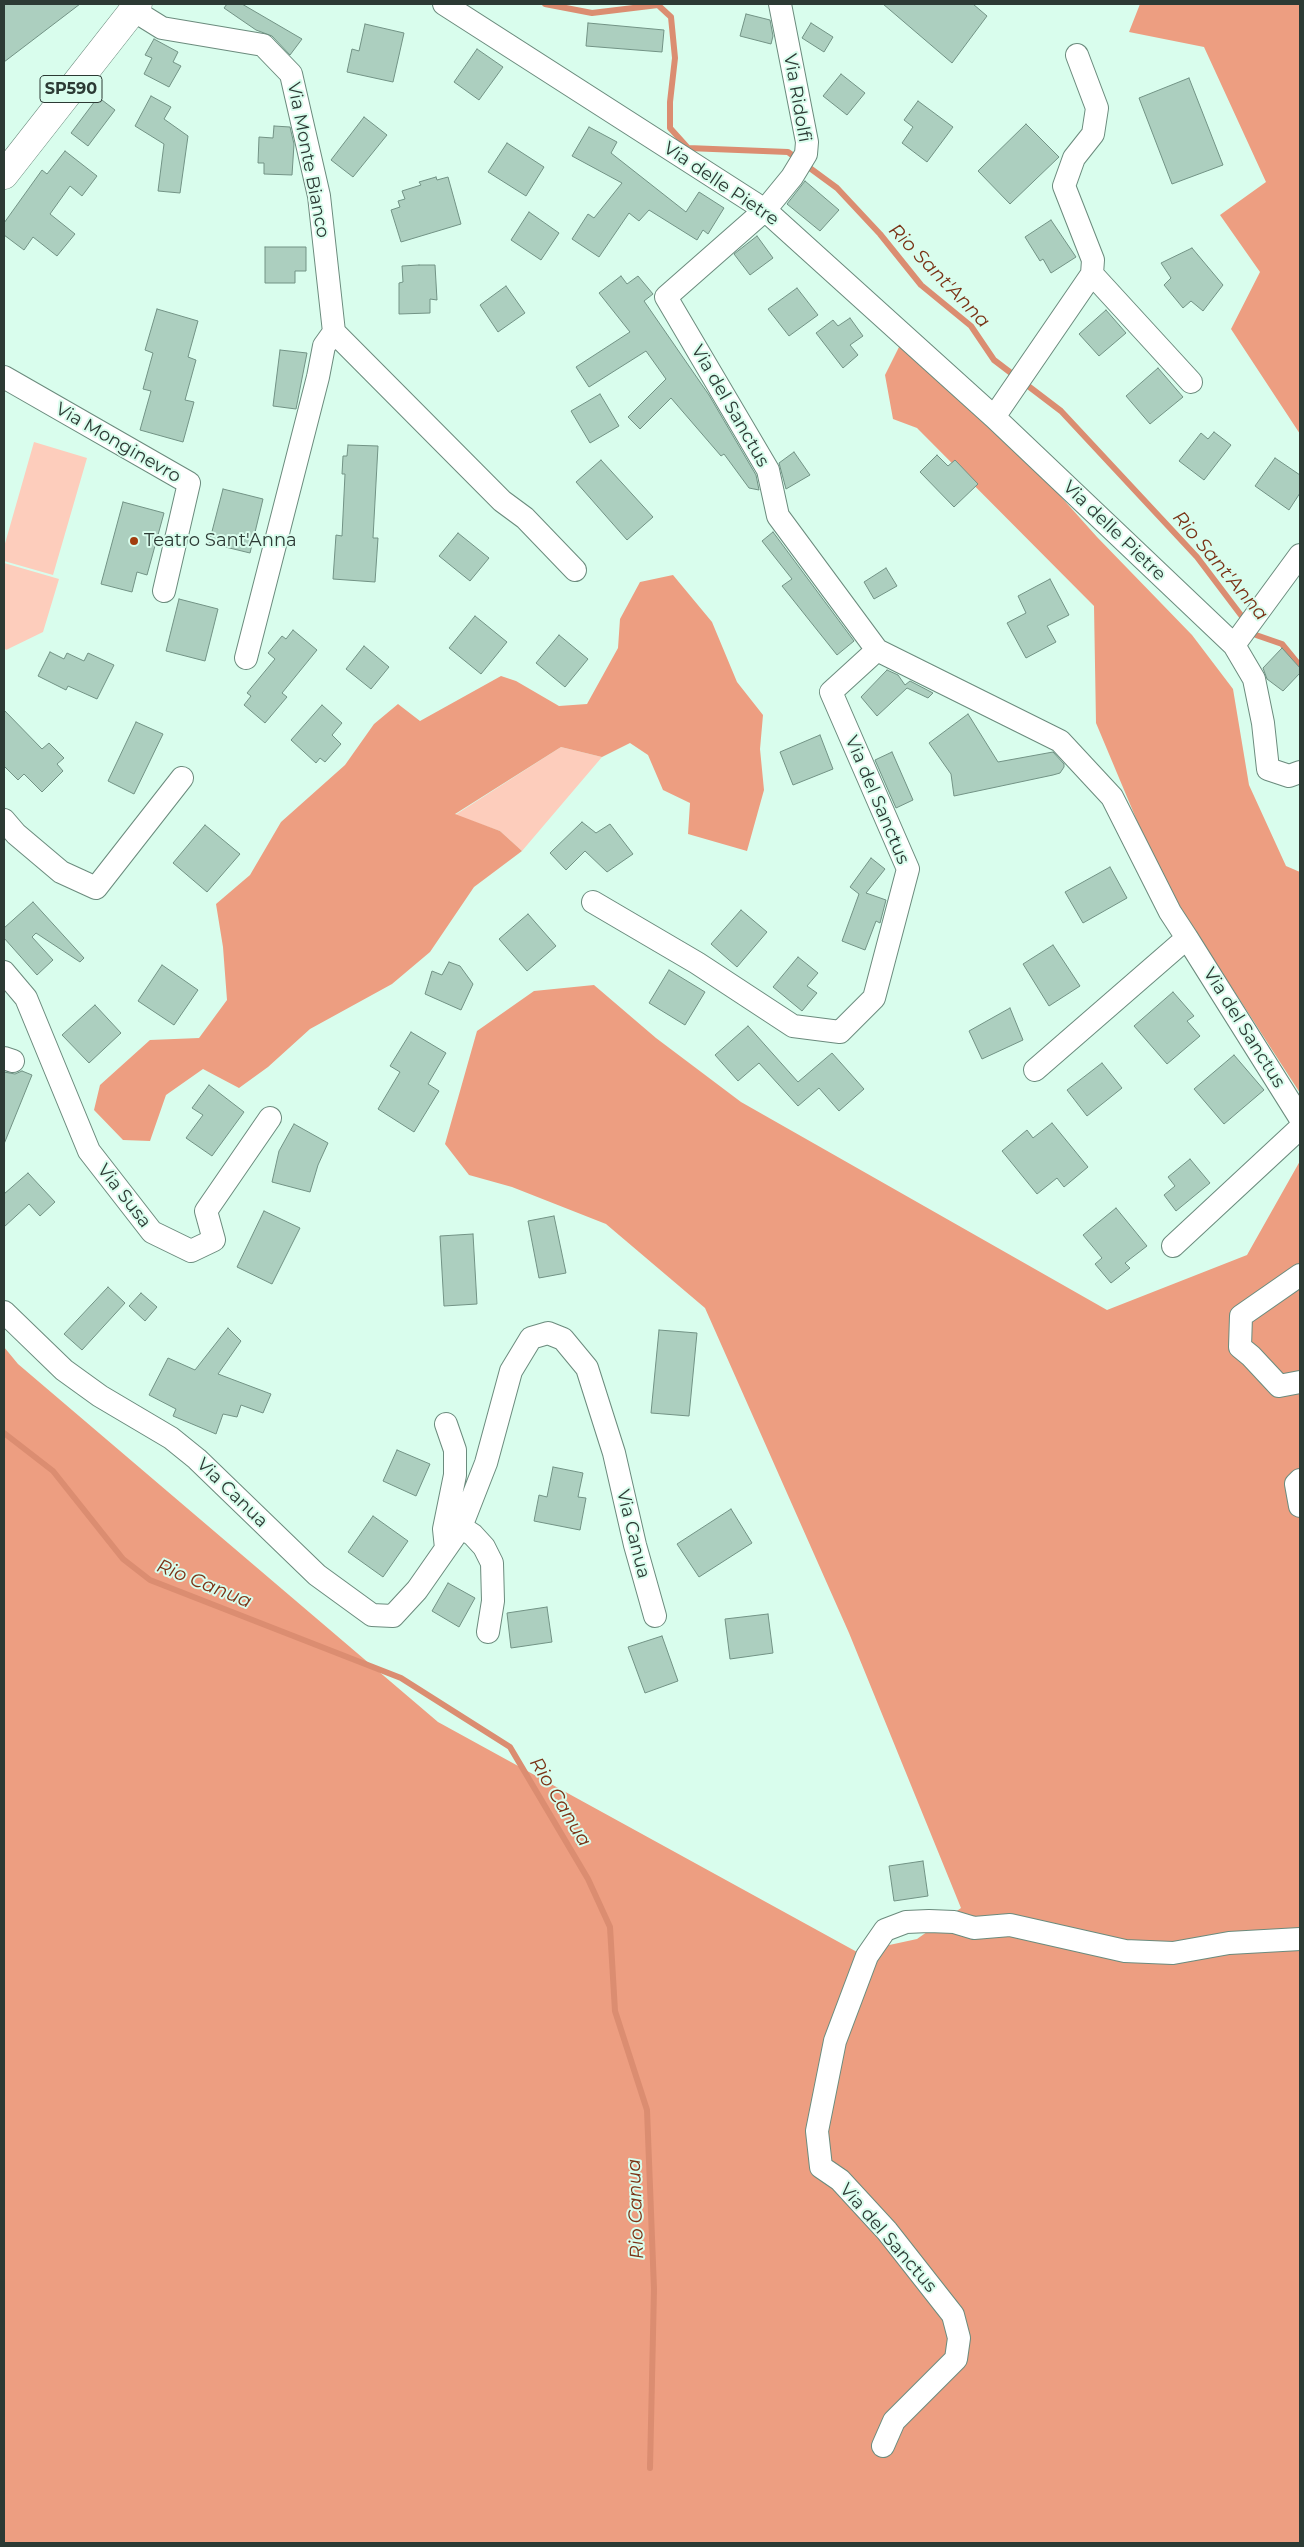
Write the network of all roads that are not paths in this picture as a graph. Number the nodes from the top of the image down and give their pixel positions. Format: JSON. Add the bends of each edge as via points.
{"nodes":[{"id":1,"x":444,"y":4,"type":"edge"},
{"id":2,"x":780,"y":4,"type":"edge"},
{"id":3,"x":136,"y":7,"type":"edge"},
{"id":4,"x":1076,"y":55,"type":"dead end"},
{"id":5,"x":4,"y":175,"type":"edge"},
{"id":6,"x":765,"y":210,"type":"junction"},
{"id":7,"x":1092,"y":274,"type":"junction"},
{"id":8,"x":334,"y":332,"type":"junction"},
{"id":9,"x":4,"y":377,"type":"edge"},
{"id":10,"x":1192,"y":382,"type":"dead end"},
{"id":11,"x":999,"y":412,"type":"junction"},
{"id":12,"x":1300,"y":555,"type":"edge"},
{"id":13,"x":575,"y":570,"type":"dead end"},
{"id":14,"x":164,"y":591,"type":"dead end"},
{"id":15,"x":1236,"y":642,"type":"junction"},
{"id":16,"x":877,"y":650,"type":"junction"},
{"id":17,"x":246,"y":658,"type":"dead end"},
{"id":18,"x":1300,"y":772,"type":"edge"},
{"id":19,"x":182,"y":778,"type":"dead end"},
{"id":20,"x":4,"y":820,"type":"edge"},
{"id":21,"x":593,"y":902,"type":"dead end"},
{"id":22,"x":1187,"y":938,"type":"junction"},
{"id":23,"x":4,"y":972,"type":"edge"},
{"id":24,"x":1035,"y":1070,"type":"dead end"},
{"id":25,"x":270,"y":1118,"type":"dead end"},
{"id":26,"x":1300,"y":1118,"type":"edge"},
{"id":27,"x":1300,"y":1128,"type":"edge"},
{"id":28,"x":1173,"y":1246,"type":"dead end"},
{"id":29,"x":1300,"y":1275,"type":"edge"},
{"id":30,"x":4,"y":1312,"type":"edge"},
{"id":31,"x":1300,"y":1382,"type":"edge"},
{"id":32,"x":446,"y":1424,"type":"dead end"},
{"id":33,"x":1300,"y":1480,"type":"edge"},
{"id":34,"x":1300,"y":1506,"type":"edge"},
{"id":35,"x":462,"y":1526,"type":"junction"},
{"id":36,"x":446,"y":1548,"type":"junction"},
{"id":37,"x":656,"y":1616,"type":"dead end"},
{"id":38,"x":488,"y":1632,"type":"dead end"},
{"id":39,"x":1300,"y":1939,"type":"edge"},
{"id":40,"x":883,"y":2446,"type":"dead end"}],
"edges":[{"from":1,"to":6,"type":"street","name":"Via delle Pietre"},
{"from":2,"to":6,"type":"street","name":"Via Ridolfi","via":[[807,142],[806,154],[792,177]]},
{"from":3,"to":5,"type":"main road","number":"SP590"},
{"from":3,"to":8,"type":"street","name":"Via Monte Bianco","via":[[162,28],[263,45],[291,74],[319,196]]},
{"from":4,"to":7,"type":"street","via":[[1096,108],[1094,134],[1074,158],[1064,186],[1093,260]]},
{"from":6,"to":11,"type":"street","name":"Via delle Pietre"},
{"from":6,"to":16,"type":"street","name":"Via del Sanctus","via":[[666,297],[768,470],[778,516]]},
{"from":7,"to":10,"type":"street"},
{"from":7,"to":11,"type":"street"},
{"from":8,"to":13,"type":"street"},
{"from":8,"to":17,"type":"street","via":[[324,346]]},
{"from":9,"to":14,"type":"street","name":"Via Monginevro","via":[[188,483]]},
{"from":11,"to":15,"type":"street","name":"Via delle Pietre"},
{"from":12,"to":15,"type":"street"},
{"from":15,"to":18,"type":"street","name":"Via delle Pietre","via":[[1254,679],[1268,769],[1289,776]]},
{"from":16,"to":21,"type":"street","name":"Via del Sanctus","via":[[831,692],[908,870],[874,998],[840,1032],[793,1026],[698,963]]},
{"from":16,"to":22,"type":"street","name":"Via del Sanctus","via":[[1060,741],[1112,797],[1170,912]]},
{"from":19,"to":20,"type":"street","via":[[96,888],[61,872]]},
{"from":22,"to":24,"type":"street"},
{"from":22,"to":26,"type":"street","name":"Via del Sanctus"},
{"from":23,"to":25,"type":"street","name":"Via Susa","via":[[26,998],[89,1151],[152,1232],[190,1251],[214,1240],[206,1211]]},
{"from":27,"to":28,"type":"street"},
{"from":29,"to":31,"type":"street","via":[[1241,1316],[1240,1347],[1279,1386]]},
{"from":30,"to":36,"type":"street","name":"Via Canua","via":[[64,1370],[100,1396],[171,1438],[197,1459],[317,1575],[372,1615],[393,1616],[417,1590]]},
{"from":32,"to":36,"type":"street","via":[[455,1450],[455,1475],[444,1529]]},
{"from":33,"to":34,"type":"street","via":[[1296,1484]]},
{"from":35,"to":36,"type":"street","name":"Via Canua"},
{"from":35,"to":37,"type":"street","name":"Via Canua","via":[[486,1463],[511,1371],[531,1338],[548,1333],[563,1339],[587,1368],[614,1453],[635,1545]]},
{"from":35,"to":38,"type":"street","via":[[484,1547],[492,1563],[493,1601]]},
{"from":39,"to":40,"type":"street","name":"Via del Sanctus","via":[[1229,1943],[1173,1953],[1125,1951],[1010,1925],[974,1928],[954,1922],[929,1921],[906,1922],[885,1930],[867,1956],[835,2040],[817,2131],[821,2167],[840,2180],[887,2231],[953,2315],[959,2338],[956,2359],[894,2420]]}]}
